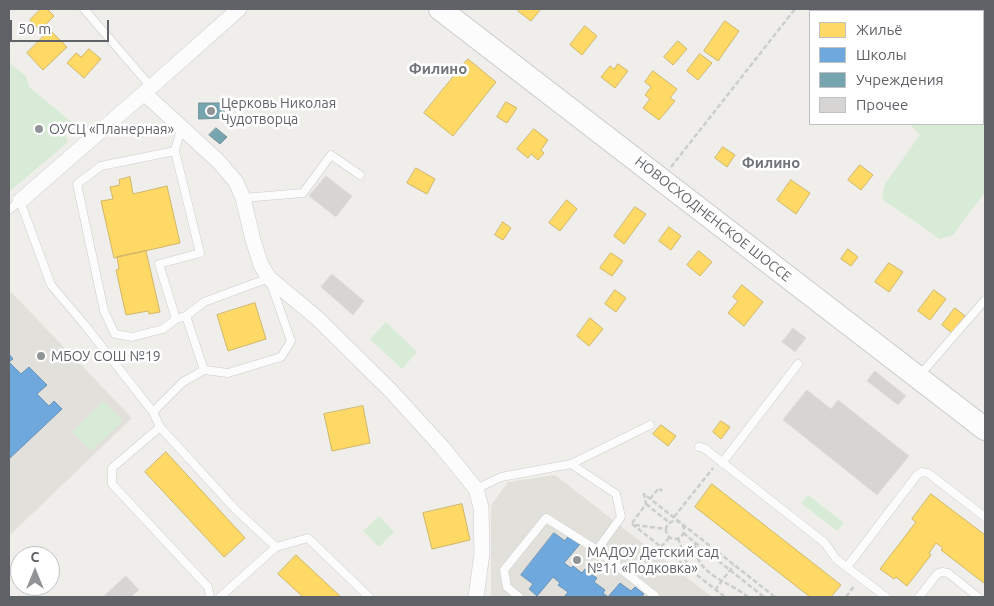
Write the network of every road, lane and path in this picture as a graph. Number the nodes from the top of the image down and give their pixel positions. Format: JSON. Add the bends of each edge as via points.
{"nodes":[{"id":1,"x":84,"y":9,"type":"edge"},
{"id":2,"x":239,"y":9,"type":"edge"},
{"id":3,"x":440,"y":9,"type":"edge"},
{"id":4,"x":795,"y":9,"type":"edge"},
{"id":5,"x":147,"y":90,"type":"junction"},
{"id":6,"x":182,"y":128,"type":"junction"},
{"id":7,"x":175,"y":151,"type":"junction"},
{"id":8,"x":667,"y":172,"type":"dead end"},
{"id":9,"x":360,"y":175,"type":"dead end"},
{"id":10,"x":243,"y":198,"type":"junction"},
{"id":11,"x":14,"y":205,"type":"edge"},
{"id":12,"x":269,"y":278,"type":"junction"},
{"id":13,"x":985,"y":300,"type":"edge"},
{"id":14,"x":186,"y":316,"type":"junction"},
{"id":15,"x":176,"y":319,"type":"junction"},
{"id":16,"x":798,"y":364,"type":"dead end"},
{"id":17,"x":204,"y":370,"type":"junction"},
{"id":18,"x":918,"y":377,"type":"junction"},
{"id":19,"x":153,"y":412,"type":"junction"},
{"id":20,"x":650,"y":425,"type":"dead end"},
{"id":21,"x":160,"y":427,"type":"junction"},
{"id":22,"x":985,"y":429,"type":"edge"},
{"id":23,"x":699,"y":447,"type":"dead end"},
{"id":24,"x":721,"y":461,"type":"junction"},
{"id":25,"x":571,"y":464,"type":"junction"},
{"id":26,"x":476,"y":489,"type":"junction"},
{"id":27,"x":662,"y":491,"type":"dead end"},
{"id":28,"x":650,"y":499,"type":"junction"},
{"id":29,"x":646,"y":504,"type":"junction"},
{"id":30,"x":621,"y":517,"type":"junction"},
{"id":31,"x":674,"y":517,"type":"junction"},
{"id":32,"x":985,"y":517,"type":"edge"},
{"id":33,"x":670,"y":523,"type":"junction"},
{"id":34,"x":681,"y":523,"type":"junction"},
{"id":35,"x":632,"y":524,"type":"junction"},
{"id":36,"x":666,"y":529,"type":"junction"},
{"id":37,"x":683,"y":533,"type":"junction"},
{"id":38,"x":670,"y":537,"type":"junction"},
{"id":39,"x":678,"y":538,"type":"junction"},
{"id":40,"x":695,"y":543,"type":"junction"},
{"id":41,"x":276,"y":547,"type":"junction"},
{"id":42,"x":662,"y":547,"type":"junction"},
{"id":43,"x":597,"y":550,"type":"junction"},
{"id":44,"x":734,"y":565,"type":"junction"},
{"id":45,"x":847,"y":567,"type":"junction"},
{"id":46,"x":689,"y":569,"type":"junction"},
{"id":47,"x":730,"y":570,"type":"junction"},
{"id":48,"x":861,"y":578,"type":"junction"},
{"id":49,"x":722,"y":582,"type":"junction"},
{"id":50,"x":715,"y":590,"type":"junction"},
{"id":51,"x":210,"y":597,"type":"edge"},
{"id":52,"x":220,"y":597,"type":"edge"},
{"id":53,"x":369,"y":597,"type":"edge"},
{"id":54,"x":476,"y":597,"type":"edge"},
{"id":55,"x":519,"y":597,"type":"edge"},
{"id":56,"x":654,"y":597,"type":"edge"},
{"id":57,"x":725,"y":597,"type":"edge"},
{"id":58,"x":748,"y":597,"type":"edge"},
{"id":59,"x":764,"y":597,"type":"edge"},
{"id":60,"x":775,"y":597,"type":"edge"},
{"id":61,"x":846,"y":597,"type":"edge"},
{"id":62,"x":886,"y":597,"type":"edge"},
{"id":63,"x":919,"y":597,"type":"edge"},
{"id":64,"x":978,"y":597,"type":"edge"}],
"edges":[{"from":1,"to":5,"type":"lane"},
{"from":2,"to":5,"type":"street"},
{"from":3,"to":18,"type":"main road","name":"НОВОСХОДНЕНСКОЕ ШОССЕ"},
{"from":4,"to":8,"type":"path"},
{"from":5,"to":6,"type":"street"},
{"from":5,"to":11,"type":"street"},
{"from":6,"to":7,"type":"lane"},
{"from":6,"to":10,"type":"street","via":[[219,162],[236,182]]},
{"from":7,"to":15,"type":"lane","via":[[200,253],[159,264]]},
{"from":7,"to":15,"type":"lane","via":[[101,166],[77,184],[104,310],[115,334],[132,337],[163,329]]},
{"from":9,"to":10,"type":"lane","via":[[331,155],[302,193]]},
{"from":10,"to":12,"type":"street","via":[[261,265]]},
{"from":11,"to":19,"type":"lane","via":[[51,284]]},
{"from":12,"to":14,"type":"lane","via":[[204,302]]},
{"from":12,"to":17,"type":"lane","via":[[291,340],[281,357],[228,373]]},
{"from":12,"to":26,"type":"street","via":[[316,318],[391,392]]},
{"from":13,"to":18,"type":"lane"},
{"from":14,"to":15,"type":"lane"},
{"from":14,"to":17,"type":"lane"},
{"from":16,"to":24,"type":"lane"},
{"from":17,"to":19,"type":"lane","via":[[183,382]]},
{"from":18,"to":22,"type":"main road","name":"НОВОСХОДНЕНСКОЕ ШОССЕ"},
{"from":19,"to":21,"type":"lane"},
{"from":20,"to":25,"type":"lane"},
{"from":21,"to":41,"type":"lane","via":[[236,510]]},
{"from":21,"to":51,"type":"lane","via":[[112,468],[112,484],[208,587]]},
{"from":23,"to":24,"type":"lane"},
{"from":24,"to":31,"type":"path"},
{"from":24,"to":45,"type":"lane","via":[[825,543],[836,559]]},
{"from":25,"to":26,"type":"lane","via":[[501,477]]},
{"from":25,"to":30,"type":"lane","via":[[616,494]]},
{"from":26,"to":54,"type":"street","via":[[481,507],[482,553]]},
{"from":27,"to":28,"type":"path","via":[[659,488]]},
{"from":28,"to":29,"type":"path","via":[[644,494]]},
{"from":28,"to":31,"type":"path"},
{"from":29,"to":33,"type":"path"},
{"from":29,"to":35,"type":"path"},
{"from":30,"to":35,"type":"path"},
{"from":30,"to":43,"type":"lane"},
{"from":31,"to":34,"type":"path"},
{"from":32,"to":45,"type":"lane","via":[[922,472]]},
{"from":33,"to":34,"type":"path"},
{"from":33,"to":36,"type":"path"},
{"from":34,"to":37,"type":"path"},
{"from":34,"to":44,"type":"path"},
{"from":35,"to":36,"type":"path"},
{"from":35,"to":42,"type":"path"},
{"from":36,"to":38,"type":"path"},
{"from":37,"to":39,"type":"path"},
{"from":37,"to":40,"type":"path"},
{"from":38,"to":39,"type":"path"},
{"from":38,"to":42,"type":"path"},
{"from":39,"to":46,"type":"path"},
{"from":40,"to":47,"type":"path"},
{"from":40,"to":49,"type":"path","via":[[704,567]]},
{"from":41,"to":52,"type":"lane"},
{"from":41,"to":53,"type":"lane","via":[[308,538]]},
{"from":42,"to":46,"type":"path"},
{"from":43,"to":55,"type":"lane","via":[[546,518],[504,570],[507,586]]},
{"from":43,"to":56,"type":"lane"},
{"from":44,"to":47,"type":"path"},
{"from":44,"to":60,"type":"path"},
{"from":45,"to":48,"type":"lane"},
{"from":46,"to":50,"type":"path"},
{"from":47,"to":49,"type":"path"},
{"from":47,"to":59,"type":"path"},
{"from":48,"to":61,"type":"path"},
{"from":48,"to":62,"type":"lane"},
{"from":49,"to":50,"type":"path"},
{"from":49,"to":58,"type":"path"},
{"from":50,"to":57,"type":"path"},
{"from":63,"to":64,"type":"lane","via":[[942,572],[948,573]]}]}
